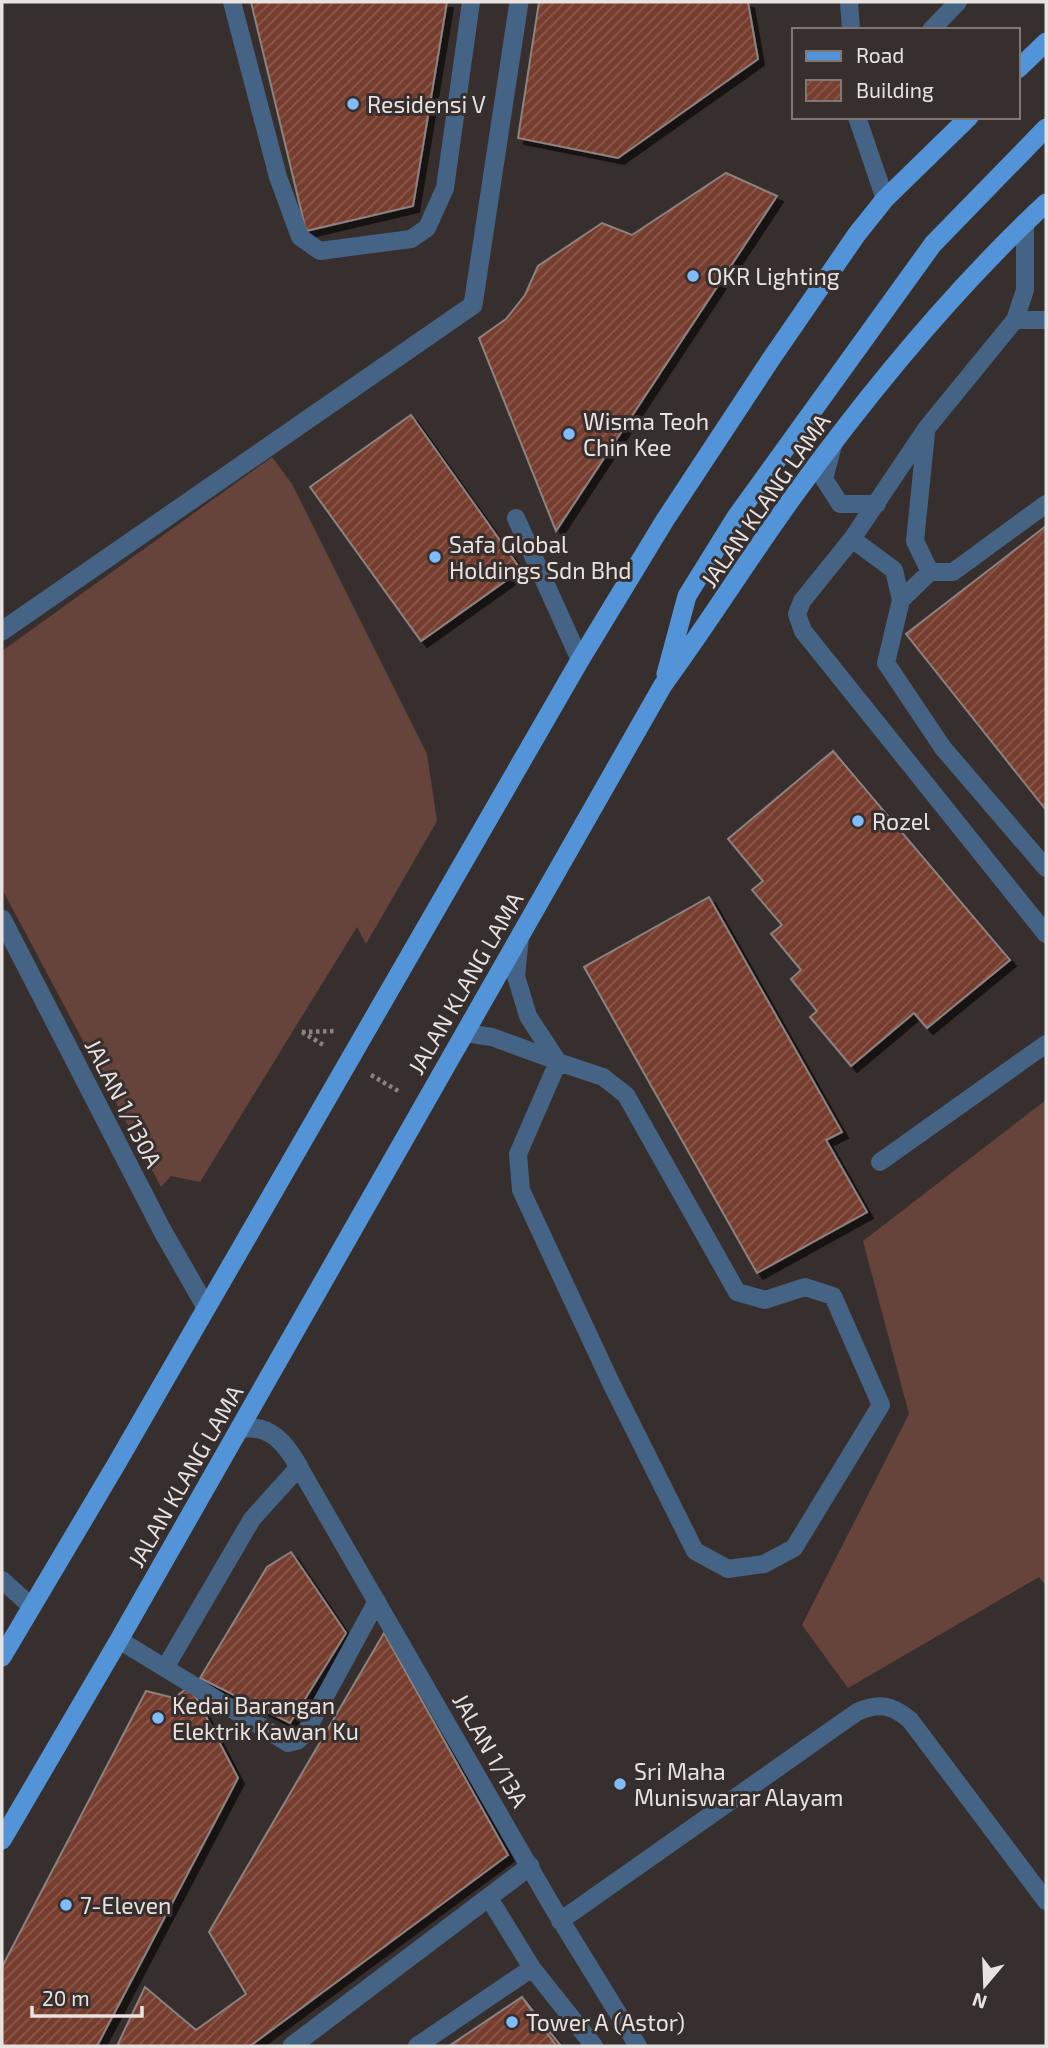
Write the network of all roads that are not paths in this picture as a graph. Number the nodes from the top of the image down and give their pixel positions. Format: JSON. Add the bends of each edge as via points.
{"nodes":[{"id":1,"x":232,"y":2,"type":"edge"},
{"id":2,"x":471,"y":2,"type":"edge"},
{"id":3,"x":519,"y":2,"type":"edge"},
{"id":4,"x":849,"y":2,"type":"edge"},
{"id":5,"x":958,"y":2,"type":"edge"},
{"id":6,"x":851,"y":28,"type":"edge"},
{"id":7,"x":933,"y":28,"type":"edge"},
{"id":8,"x":1046,"y":42,"type":"edge"},
{"id":9,"x":1020,"y":67,"type":"edge"},
{"id":10,"x":858,"y":119,"type":"edge"},
{"id":11,"x":967,"y":119,"type":"edge"},
{"id":12,"x":1046,"y":128,"type":"edge"},
{"id":13,"x":885,"y":199,"type":"junction"},
{"id":14,"x":1046,"y":203,"type":"edge"},
{"id":15,"x":1025,"y":222,"type":"junction"},
{"id":16,"x":1015,"y":320,"type":"junction"},
{"id":17,"x":1046,"y":320,"type":"edge"},
{"id":18,"x":926,"y":429,"type":"junction"},
{"id":19,"x":834,"y":442,"type":"junction"},
{"id":20,"x":877,"y":504,"type":"junction"},
{"id":21,"x":1046,"y":504,"type":"edge"},
{"id":22,"x":516,"y":517,"type":"dead end"},
{"id":23,"x":852,"y":539,"type":"junction"},
{"id":24,"x":929,"y":572,"type":"junction"},
{"id":25,"x":901,"y":600,"type":"junction"},
{"id":26,"x":2,"y":631,"type":"edge"},
{"id":27,"x":580,"y":660,"type":"junction"},
{"id":28,"x":663,"y":685,"type":"junction"},
{"id":29,"x":1046,"y":868,"type":"edge"},
{"id":30,"x":2,"y":919,"type":"edge"},
{"id":31,"x":1046,"y":934,"type":"edge"},
{"id":32,"x":520,"y":937,"type":"junction"},
{"id":33,"x":1046,"y":1044,"type":"edge"},
{"id":34,"x":458,"y":1046,"type":"junction"},
{"id":35,"x":558,"y":1062,"type":"junction"},
{"id":36,"x":880,"y":1161,"type":"dead end"},
{"id":37,"x":206,"y":1307,"type":"junction"},
{"id":38,"x":240,"y":1429,"type":"junction"},
{"id":39,"x":299,"y":1467,"type":"junction"},
{"id":40,"x":2,"y":1580,"type":"edge"},
{"id":41,"x":377,"y":1601,"type":"junction"},
{"id":42,"x":32,"y":1607,"type":"junction"},
{"id":43,"x":119,"y":1640,"type":"junction"},
{"id":44,"x":2,"y":1657,"type":"edge"},
{"id":45,"x":165,"y":1668,"type":"junction"},
{"id":46,"x":2,"y":1840,"type":"edge"},
{"id":47,"x":530,"y":1866,"type":"junction"},
{"id":48,"x":489,"y":1898,"type":"junction"},
{"id":49,"x":1046,"y":1900,"type":"edge"},
{"id":50,"x":560,"y":1921,"type":"junction"},
{"id":51,"x":532,"y":1968,"type":"junction"},
{"id":52,"x":292,"y":2046,"type":"edge"},
{"id":53,"x":417,"y":2046,"type":"edge"},
{"id":54,"x":594,"y":2046,"type":"edge"},
{"id":55,"x":638,"y":2046,"type":"edge"}],
"edges":[{"from":1,"to":2,"type":"lane","via":[[278,177],[300,237],[320,251],[411,239],[427,228],[445,188]]},
{"from":3,"to":26,"type":"street","via":[[473,305]]},
{"from":4,"to":6,"type":"lane"},
{"from":5,"to":7,"type":"lane"},
{"from":8,"to":9,"type":"main road"},
{"from":10,"to":13,"type":"lane"},
{"from":11,"to":13,"type":"main road"},
{"from":12,"to":28,"type":"main road","via":[[933,244],[736,517],[687,596]]},
{"from":13,"to":27,"type":"main road","via":[[713,445]]},
{"from":14,"to":15,"type":"main road","name":"JALAN KLANG LAMA"},
{"from":15,"to":16,"type":"lane","via":[[1025,290]]},
{"from":15,"to":19,"type":"main road","name":"JALAN KLANG LAMA","via":[[978,268]]},
{"from":16,"to":17,"type":"lane"},
{"from":16,"to":18,"type":"lane"},
{"from":18,"to":20,"type":"lane"},
{"from":18,"to":24,"type":"lane","via":[[915,541]]},
{"from":19,"to":20,"type":"lane","via":[[824,479],[840,504]]},
{"from":19,"to":28,"type":"main road","name":"JALAN KLANG LAMA"},
{"from":20,"to":23,"type":"lane"},
{"from":21,"to":24,"type":"lane","via":[[953,572]]},
{"from":22,"to":27,"type":"lane"},
{"from":23,"to":25,"type":"lane","via":[[894,570]]},
{"from":23,"to":31,"type":"lane","via":[[802,601],[797,614],[803,631]]},
{"from":24,"to":25,"type":"lane"},
{"from":25,"to":29,"type":"lane","via":[[886,663],[943,748]]},
{"from":27,"to":37,"type":"main road"},
{"from":28,"to":32,"type":"main road","name":"JALAN KLANG LAMA"},
{"from":30,"to":37,"type":"street","name":"JALAN 1/130A"},
{"from":32,"to":34,"type":"main road","name":"JALAN KLANG LAMA"},
{"from":32,"to":35,"type":"lane","via":[[516,976],[528,1016]]},
{"from":33,"to":36,"type":"lane"},
{"from":34,"to":35,"type":"lane","via":[[465,1033],[492,1037]]},
{"from":34,"to":38,"type":"main road","name":"JALAN KLANG LAMA"},
{"from":35,"to":35,"type":"lane","via":[[603,1077],[626,1095],[737,1292],[765,1300],[805,1286],[833,1296],[881,1405],[794,1548],[764,1564],[728,1569],[695,1551],[521,1190],[518,1154]]},
{"from":37,"to":42,"type":"main road"},
{"from":38,"to":39,"type":"street","name":"JALAN 1/13A","via":[[260,1428],[273,1434]]},
{"from":38,"to":43,"type":"main road","name":"JALAN KLANG LAMA"},
{"from":39,"to":41,"type":"lane","name":"JALAN 1/13A"},
{"from":39,"to":45,"type":"lane","via":[[252,1519]]},
{"from":40,"to":42,"type":"lane"},
{"from":41,"to":45,"type":"lane","via":[[297,1741],[279,1740]]},
{"from":41,"to":47,"type":"lane","name":"JALAN 1/13A"},
{"from":42,"to":44,"type":"main road"},
{"from":43,"to":45,"type":"lane"},
{"from":43,"to":46,"type":"main road","name":"JALAN KLANG LAMA"},
{"from":47,"to":48,"type":"street"},
{"from":47,"to":50,"type":"lane","name":"JALAN 1/13A"},
{"from":48,"to":51,"type":"lane"},
{"from":48,"to":52,"type":"street"},
{"from":49,"to":50,"type":"lane","via":[[910,1720],[885,1705],[857,1712]]},
{"from":50,"to":55,"type":"lane","name":"JALAN 1/13A"},
{"from":51,"to":53,"type":"lane"},
{"from":51,"to":54,"type":"lane"}]}
